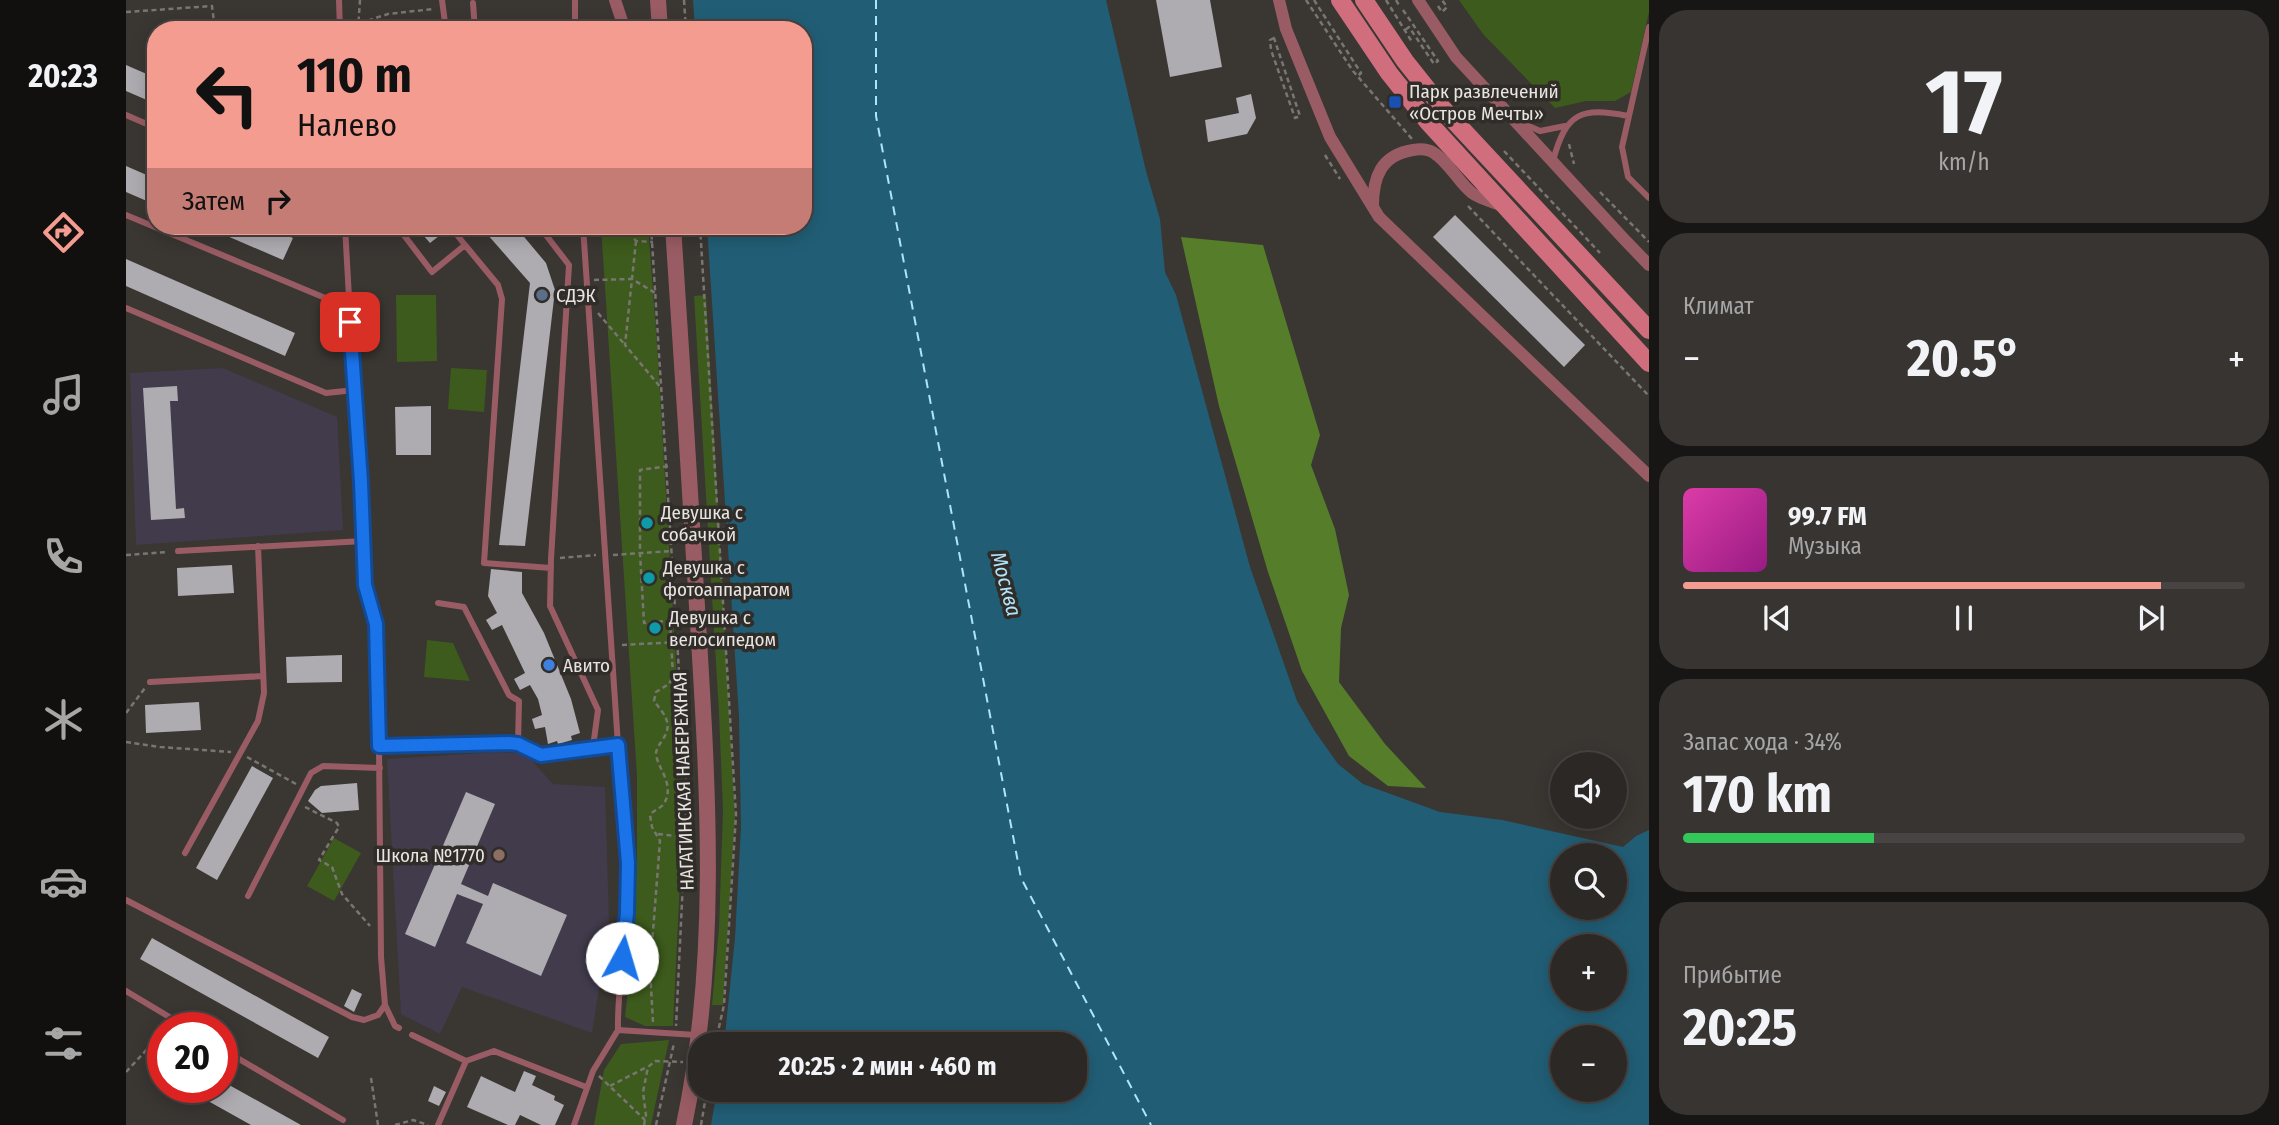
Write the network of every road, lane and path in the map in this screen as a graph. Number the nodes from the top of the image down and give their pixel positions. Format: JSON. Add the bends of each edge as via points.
{"nodes":[{"id":1,"x":339,"y":0,"type":"edge"},
{"id":2,"x":360,"y":0,"type":"edge"},
{"id":3,"x":575,"y":0,"type":"edge"},
{"id":4,"x":615,"y":0,"type":"edge"},
{"id":5,"x":658,"y":0,"type":"edge"},
{"id":6,"x":684,"y":0,"type":"edge"},
{"id":7,"x":1279,"y":0,"type":"edge"},
{"id":8,"x":1306,"y":0,"type":"edge"},
{"id":9,"x":1314,"y":0,"type":"edge"},
{"id":10,"x":1340,"y":0,"type":"edge"},
{"id":11,"x":1364,"y":0,"type":"edge"},
{"id":12,"x":1386,"y":0,"type":"edge"},
{"id":13,"x":1396,"y":0,"type":"edge"},
{"id":14,"x":1418,"y":0,"type":"edge"},
{"id":15,"x":1434,"y":0,"type":"edge"},
{"id":16,"x":1442,"y":0,"type":"edge"},
{"id":17,"x":473,"y":3,"type":"dead end"},
{"id":18,"x":442,"y":4,"type":"edge"},
{"id":19,"x":1399,"y":5,"type":"dead end"},
{"id":20,"x":1403,"y":10,"type":"dead end"},
{"id":21,"x":126,"y":12,"type":"edge"},
{"id":22,"x":214,"y":21,"type":"edge"},
{"id":23,"x":340,"y":21,"type":"edge"},
{"id":24,"x":360,"y":21,"type":"edge"},
{"id":25,"x":366,"y":21,"type":"edge"},
{"id":26,"x":474,"y":21,"type":"edge"},
{"id":27,"x":575,"y":21,"type":"edge"},
{"id":28,"x":622,"y":21,"type":"edge"},
{"id":29,"x":659,"y":21,"type":"edge"},
{"id":30,"x":685,"y":21,"type":"edge"},
{"id":31,"x":1649,"y":27,"type":"edge"},
{"id":32,"x":1405,"y":30,"type":"junction"},
{"id":33,"x":1275,"y":40,"type":"joint"},
{"id":34,"x":1416,"y":49,"type":"dead end"},
{"id":35,"x":1357,"y":76,"type":"junction"},
{"id":36,"x":126,"y":115,"type":"edge"},
{"id":37,"x":1628,"y":116,"type":"junction"},
{"id":38,"x":1514,"y":120,"type":"junction"},
{"id":39,"x":147,"y":124,"type":"edge"},
{"id":40,"x":1567,"y":125,"type":"junction"},
{"id":41,"x":1568,"y":138,"type":"dead end"},
{"id":42,"x":1415,"y":142,"type":"dead end"},
{"id":43,"x":1553,"y":161,"type":"junction"},
{"id":44,"x":1581,"y":172,"type":"dead end"},
{"id":45,"x":1598,"y":191,"type":"dead end"},
{"id":46,"x":1460,"y":197,"type":"dead end"},
{"id":47,"x":1649,"y":198,"type":"edge"},
{"id":48,"x":1373,"y":206,"type":"junction"},
{"id":49,"x":1506,"y":208,"type":"junction"},
{"id":50,"x":126,"y":215,"type":"edge"},
{"id":51,"x":147,"y":224,"type":"edge"},
{"id":52,"x":174,"y":235,"type":"edge"},
{"id":53,"x":345,"y":235,"type":"edge"},
{"id":54,"x":404,"y":235,"type":"edge"},
{"id":55,"x":457,"y":235,"type":"edge"},
{"id":56,"x":546,"y":235,"type":"edge"},
{"id":57,"x":584,"y":235,"type":"edge"},
{"id":58,"x":630,"y":235,"type":"edge"},
{"id":59,"x":652,"y":235,"type":"edge"},
{"id":60,"x":674,"y":235,"type":"edge"},
{"id":61,"x":701,"y":235,"type":"edge"},
{"id":62,"x":636,"y":242,"type":"junction"},
{"id":63,"x":653,"y":242,"type":"junction"},
{"id":64,"x":1649,"y":242,"type":"edge"},
{"id":65,"x":465,"y":245,"type":"junction"},
{"id":66,"x":1649,"y":264,"type":"edge"},
{"id":67,"x":632,"y":279,"type":"junction"},
{"id":68,"x":587,"y":281,"type":"junction"},
{"id":69,"x":657,"y":294,"type":"junction"},
{"id":70,"x":348,"y":300,"type":"junction"},
{"id":71,"x":588,"y":302,"type":"junction"},
{"id":72,"x":126,"y":307,"type":"edge"},
{"id":73,"x":1649,"y":330,"type":"edge"},
{"id":74,"x":625,"y":345,"type":"junction"},
{"id":75,"x":1649,"y":363,"type":"edge"},
{"id":76,"x":355,"y":390,"type":"junction"},
{"id":77,"x":663,"y":391,"type":"junction"},
{"id":78,"x":1649,"y":396,"type":"edge"},
{"id":79,"x":667,"y":466,"type":"junction"},
{"id":80,"x":1649,"y":477,"type":"edge"},
{"id":81,"x":364,"y":541,"type":"junction"},
{"id":82,"x":258,"y":546,"type":"junction"},
{"id":83,"x":177,"y":551,"type":"joint"},
{"id":84,"x":672,"y":551,"type":"junction"},
{"id":85,"x":640,"y":552,"type":"junction"},
{"id":86,"x":126,"y":555,"type":"edge"},
{"id":87,"x":605,"y":555,"type":"junction"},
{"id":88,"x":617,"y":555,"type":"dead end"},
{"id":89,"x":551,"y":559,"type":"junction"},
{"id":90,"x":551,"y":568,"type":"junction"},
{"id":91,"x":438,"y":603,"type":"dead end"},
{"id":92,"x":670,"y":620,"type":"junction"},
{"id":93,"x":676,"y":620,"type":"junction"},
{"id":94,"x":671,"y":642,"type":"junction"},
{"id":95,"x":678,"y":642,"type":"junction"},
{"id":96,"x":611,"y":646,"type":"junction"},
{"id":97,"x":263,"y":676,"type":"junction"},
{"id":98,"x":150,"y":682,"type":"joint"},
{"id":99,"x":126,"y":713,"type":"edge"},
{"id":100,"x":126,"y":742,"type":"edge"},
{"id":101,"x":518,"y":744,"type":"junction"},
{"id":102,"x":618,"y":745,"type":"junction"},
{"id":103,"x":379,"y":746,"type":"junction"},
{"id":104,"x":593,"y":747,"type":"junction"},
{"id":105,"x":240,"y":753,"type":"junction"},
{"id":106,"x":380,"y":768,"type":"junction"},
{"id":107,"x":303,"y":788,"type":"junction"},
{"id":108,"x":296,"y":803,"type":"junction"},
{"id":109,"x":658,"y":834,"type":"junction"},
{"id":110,"x":685,"y":837,"type":"junction"},
{"id":111,"x":185,"y":853,"type":"dead end"},
{"id":112,"x":248,"y":896,"type":"dead end"},
{"id":113,"x":126,"y":900,"type":"edge"},
{"id":114,"x":381,"y":939,"type":"junction"},
{"id":115,"x":605,"y":979,"type":"dead end"},
{"id":116,"x":620,"y":980,"type":"junction"},
{"id":117,"x":126,"y":991,"type":"edge"},
{"id":118,"x":385,"y":1005,"type":"junction"},
{"id":119,"x":161,"y":1012,"type":"edge"},
{"id":120,"x":398,"y":1028,"type":"dead end"},
{"id":121,"x":618,"y":1030,"type":"junction"},
{"id":122,"x":654,"y":1032,"type":"junction"},
{"id":123,"x":698,"y":1032,"type":"edge"},
{"id":124,"x":718,"y":1032,"type":"edge"},
{"id":125,"x":676,"y":1034,"type":"junction"},
{"id":126,"x":412,"y":1035,"type":"dead end"},
{"id":127,"x":688,"y":1035,"type":"edge"},
{"id":128,"x":147,"y":1049,"type":"edge"},
{"id":129,"x":238,"y":1058,"type":"edge"},
{"id":130,"x":670,"y":1060,"type":"junction"},
{"id":131,"x":466,"y":1061,"type":"junction"},
{"id":132,"x":648,"y":1067,"type":"junction"},
{"id":133,"x":126,"y":1072,"type":"edge"},
{"id":134,"x":371,"y":1077,"type":"dead end"},
{"id":135,"x":586,"y":1087,"type":"junction"},
{"id":136,"x":688,"y":1099,"type":"edge"},
{"id":137,"x":705,"y":1102,"type":"edge"},
{"id":138,"x":343,"y":1120,"type":"dead end"},
{"id":139,"x":645,"y":1120,"type":"junction"},
{"id":140,"x":404,"y":1124,"type":"edge"},
{"id":141,"x":378,"y":1125,"type":"edge"},
{"id":142,"x":396,"y":1125,"type":"edge"},
{"id":143,"x":428,"y":1125,"type":"edge"},
{"id":144,"x":438,"y":1125,"type":"edge"},
{"id":145,"x":574,"y":1125,"type":"edge"},
{"id":146,"x":644,"y":1125,"type":"edge"},
{"id":147,"x":656,"y":1125,"type":"edge"},
{"id":148,"x":684,"y":1125,"type":"edge"},
{"id":149,"x":701,"y":1125,"type":"edge"}],
"edges":[{"from":1,"to":23,"type":"lane"},
{"from":2,"to":24,"type":"path"},
{"from":3,"to":27,"type":"lane"},
{"from":4,"to":28,"type":"street"},
{"from":5,"to":29,"type":"street"},
{"from":6,"to":30,"type":"path"},
{"from":7,"to":48,"type":"street","via":[[1286,29],[1330,137]]},
{"from":8,"to":35,"type":"path"},
{"from":9,"to":35,"type":"path","via":[[1361,73]]},
{"from":10,"to":49,"type":"main road","via":[[1408,98]]},
{"from":11,"to":73,"type":"main road","via":[[1437,102]]},
{"from":12,"to":32,"type":"path"},
{"from":13,"to":19,"type":"path"},
{"from":14,"to":38,"type":"street","via":[[1456,57]]},
{"from":15,"to":16,"type":"path","via":[[1442,12],[1447,7]]},
{"from":17,"to":26,"type":"lane"},
{"from":18,"to":25,"type":"path"},
{"from":20,"to":32,"type":"path","via":[[1438,61],[1434,64],[1409,27]]},
{"from":21,"to":22,"type":"path","via":[[212,6]]},
{"from":31,"to":37,"type":"lane"},
{"from":32,"to":34,"type":"path"},
{"from":33,"to":33,"type":"path","via":[[1270,40],[1271,50],[1295,118],[1300,116]]},
{"from":35,"to":42,"type":"path"},
{"from":36,"to":39,"type":"lane"},
{"from":37,"to":40,"type":"lane","via":[[1601,111],[1582,114]]},
{"from":37,"to":47,"type":"lane","via":[[1622,147],[1628,177]]},
{"from":38,"to":40,"type":"lane","via":[[1539,131]]},
{"from":38,"to":43,"type":"street"},
{"from":40,"to":43,"type":"lane"},
{"from":41,"to":44,"type":"path","via":[[1572,163]]},
{"from":43,"to":66,"type":"street"},
{"from":45,"to":64,"type":"path"},
{"from":46,"to":78,"type":"path"},
{"from":48,"to":49,"type":"street","via":[[1373,187],[1388,160],[1421,149],[1434,153],[1473,194]]},
{"from":48,"to":80,"type":"street"},
{"from":49,"to":75,"type":"main road"},
{"from":50,"to":51,"type":"lane"},
{"from":52,"to":70,"type":"lane","via":[[330,300]]},
{"from":53,"to":70,"type":"lane"},
{"from":54,"to":65,"type":"lane","via":[[432,272]]},
{"from":55,"to":65,"type":"lane"},
{"from":56,"to":89,"type":"lane","via":[[569,265]]},
{"from":57,"to":68,"type":"lane"},
{"from":58,"to":62,"type":"path"},
{"from":59,"to":63,"type":"path"},
{"from":60,"to":123,"type":"street","name":"НАГАТИНСКАЯ НАБЕРЕЖНАЯ","via":[[708,787],[707,939]]},
{"from":61,"to":124,"type":"path","via":[[736,815],[724,1005]]},
{"from":62,"to":63,"type":"path"},
{"from":62,"to":67,"type":"path"},
{"from":63,"to":69,"type":"path"},
{"from":65,"to":90,"type":"lane","via":[[498,285],[502,299],[484,563]]},
{"from":67,"to":68,"type":"path"},
{"from":67,"to":69,"type":"path"},
{"from":67,"to":74,"type":"path"},
{"from":68,"to":71,"type":"lane"},
{"from":69,"to":77,"type":"path"},
{"from":70,"to":76,"type":"lane"},
{"from":71,"to":74,"type":"path"},
{"from":71,"to":87,"type":"lane"},
{"from":72,"to":76,"type":"lane","via":[[326,393]]},
{"from":74,"to":77,"type":"path"},
{"from":76,"to":81,"type":"lane"},
{"from":77,"to":79,"type":"path"},
{"from":79,"to":84,"type":"path"},
{"from":79,"to":85,"type":"path","via":[[640,470]]},
{"from":81,"to":82,"type":"lane"},
{"from":81,"to":103,"type":"lane","via":[[365,585],[376,624]]},
{"from":82,"to":83,"type":"lane"},
{"from":82,"to":97,"type":"lane"},
{"from":83,"to":86,"type":"path"},
{"from":84,"to":85,"type":"path"},
{"from":84,"to":93,"type":"path"},
{"from":85,"to":88,"type":"path"},
{"from":85,"to":92,"type":"path","via":[[644,623]]},
{"from":87,"to":89,"type":"path"},
{"from":87,"to":96,"type":"lane"},
{"from":89,"to":90,"type":"lane"},
{"from":90,"to":104,"type":"lane","via":[[550,606],[598,710]]},
{"from":91,"to":101,"type":"lane","via":[[464,607],[509,695],[519,701]]},
{"from":92,"to":93,"type":"path"},
{"from":92,"to":94,"type":"path"},
{"from":93,"to":95,"type":"path"},
{"from":94,"to":95,"type":"path"},
{"from":94,"to":96,"type":"path"},
{"from":94,"to":109,"type":"path","via":[[673,676],[656,692],[654,701],[665,713],[668,730],[656,756],[666,776],[663,805],[650,815]]},
{"from":95,"to":110,"type":"path"},
{"from":96,"to":102,"type":"lane"},
{"from":97,"to":98,"type":"lane"},
{"from":97,"to":105,"type":"lane","via":[[258,721]]},
{"from":98,"to":99,"type":"path"},
{"from":100,"to":105,"type":"path"},
{"from":101,"to":103,"type":"lane"},
{"from":101,"to":104,"type":"lane","via":[[541,755]]},
{"from":102,"to":104,"type":"lane"},
{"from":102,"to":116,"type":"lane","via":[[628,863]]},
{"from":103,"to":106,"type":"lane"},
{"from":105,"to":107,"type":"path"},
{"from":105,"to":111,"type":"lane"},
{"from":106,"to":107,"type":"lane","via":[[323,766],[311,773]]},
{"from":106,"to":114,"type":"lane"},
{"from":107,"to":108,"type":"lane"},
{"from":108,"to":112,"type":"lane"},
{"from":108,"to":114,"type":"path","via":[[337,823],[337,833],[319,860],[332,867],[342,894]]},
{"from":109,"to":110,"type":"path"},
{"from":109,"to":122,"type":"path","via":[[650,970]]},
{"from":110,"to":125,"type":"path"},
{"from":113,"to":118,"type":"lane","via":[[352,1017],[378,1016]]},
{"from":114,"to":118,"type":"lane"},
{"from":115,"to":116,"type":"lane"},
{"from":116,"to":121,"type":"lane"},
{"from":117,"to":119,"type":"lane"},
{"from":118,"to":120,"type":"lane"},
{"from":121,"to":122,"type":"lane"},
{"from":121,"to":135,"type":"lane"},
{"from":122,"to":125,"type":"lane"},
{"from":125,"to":127,"type":"lane"},
{"from":125,"to":130,"type":"path"},
{"from":126,"to":131,"type":"lane"},
{"from":128,"to":133,"type":"path"},
{"from":129,"to":138,"type":"lane"},
{"from":130,"to":132,"type":"path"},
{"from":130,"to":147,"type":"path"},
{"from":131,"to":135,"type":"lane","via":[[494,1051]]},
{"from":131,"to":144,"type":"lane"},
{"from":132,"to":139,"type":"path","via":[[643,1092]]},
{"from":132,"to":139,"type":"path","via":[[610,1086]]},
{"from":134,"to":141,"type":"path"},
{"from":135,"to":145,"type":"lane"},
{"from":136,"to":148,"type":"street","name":"НАГАТИНСКАЯ НАБЕРЕЖНАЯ"},
{"from":137,"to":149,"type":"path"},
{"from":139,"to":146,"type":"path"},
{"from":140,"to":142,"type":"path"},
{"from":140,"to":143,"type":"path","via":[[413,1119]]}]}
